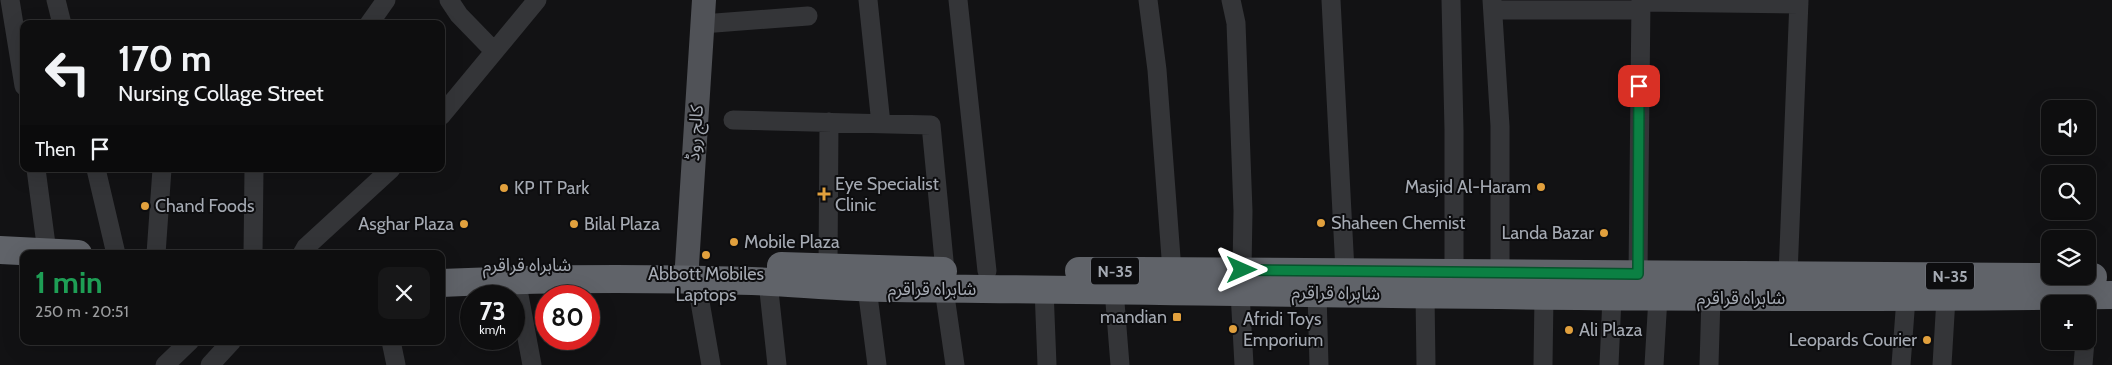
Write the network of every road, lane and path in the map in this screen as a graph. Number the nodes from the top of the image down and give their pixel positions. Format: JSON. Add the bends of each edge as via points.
{"nodes":[{"id":1,"x":13,"y":0,"type":"edge"},
{"id":2,"x":56,"y":0,"type":"edge"},
{"id":3,"x":386,"y":0,"type":"edge"},
{"id":4,"x":449,"y":0,"type":"edge"},
{"id":5,"x":537,"y":0,"type":"edge"},
{"id":6,"x":704,"y":0,"type":"edge"},
{"id":7,"x":868,"y":0,"type":"edge"},
{"id":8,"x":958,"y":0,"type":"edge"},
{"id":9,"x":1148,"y":0,"type":"edge"},
{"id":10,"x":1231,"y":0,"type":"edge"},
{"id":11,"x":1331,"y":0,"type":"edge"},
{"id":12,"x":1451,"y":0,"type":"edge"},
{"id":13,"x":1799,"y":2,"type":"edge"},
{"id":14,"x":1641,"y":4,"type":"edge"},
{"id":15,"x":1492,"y":5,"type":"edge"},
{"id":16,"x":808,"y":16,"type":"dead end"},
{"id":17,"x":61,"y":20,"type":"edge"},
{"id":18,"x":373,"y":20,"type":"edge"},
{"id":19,"x":702,"y":24,"type":"junction"},
{"id":20,"x":494,"y":51,"type":"junction"},
{"id":21,"x":20,"y":55,"type":"edge"},
{"id":22,"x":445,"y":111,"type":"edge"},
{"id":23,"x":733,"y":120,"type":"dead end"},
{"id":24,"x":829,"y":122,"type":"junction"},
{"id":25,"x":881,"y":124,"type":"junction"},
{"id":26,"x":36,"y":172,"type":"edge"},
{"id":27,"x":97,"y":172,"type":"edge"},
{"id":28,"x":162,"y":172,"type":"edge"},
{"id":29,"x":254,"y":172,"type":"edge"},
{"id":30,"x":388,"y":172,"type":"edge"},
{"id":31,"x":0,"y":250,"type":"edge"},
{"id":32,"x":47,"y":250,"type":"edge"},
{"id":33,"x":115,"y":250,"type":"edge"},
{"id":34,"x":156,"y":250,"type":"edge"},
{"id":35,"x":254,"y":250,"type":"edge"},
{"id":36,"x":304,"y":250,"type":"edge"},
{"id":37,"x":20,"y":251,"type":"edge"},
{"id":38,"x":445,"y":266,"type":"edge"},
{"id":39,"x":828,"y":266,"type":"junction"},
{"id":40,"x":0,"y":267,"type":"edge"},
{"id":41,"x":20,"y":268,"type":"edge"},
{"id":42,"x":987,"y":271,"type":"junction"},
{"id":43,"x":1172,"y":271,"type":"junction"},
{"id":44,"x":1345,"y":271,"type":"junction"},
{"id":45,"x":692,"y":272,"type":"junction"},
{"id":46,"x":1454,"y":273,"type":"junction"},
{"id":47,"x":1500,"y":273,"type":"junction"},
{"id":48,"x":1638,"y":274,"type":"junction"},
{"id":49,"x":2112,"y":277,"type":"edge"},
{"id":50,"x":516,"y":279,"type":"junction"},
{"id":51,"x":945,"y":280,"type":"junction"},
{"id":52,"x":1241,"y":281,"type":"junction"},
{"id":53,"x":768,"y":282,"type":"junction"},
{"id":54,"x":445,"y":283,"type":"edge"},
{"id":55,"x":1788,"y":286,"type":"junction"},
{"id":56,"x":867,"y":288,"type":"junction"},
{"id":57,"x":1044,"y":289,"type":"junction"},
{"id":58,"x":1114,"y":290,"type":"junction"},
{"id":59,"x":1317,"y":293,"type":"junction"},
{"id":60,"x":1425,"y":294,"type":"junction"},
{"id":61,"x":1544,"y":296,"type":"junction"},
{"id":62,"x":1612,"y":297,"type":"junction"},
{"id":63,"x":1658,"y":297,"type":"junction"},
{"id":64,"x":1711,"y":298,"type":"junction"},
{"id":65,"x":1906,"y":298,"type":"junction"},
{"id":66,"x":1946,"y":298,"type":"junction"},
{"id":67,"x":2041,"y":299,"type":"edge"},
{"id":68,"x":186,"y":345,"type":"edge"},
{"id":69,"x":228,"y":345,"type":"edge"},
{"id":70,"x":392,"y":345,"type":"edge"},
{"id":71,"x":2084,"y":350,"type":"edge"},
{"id":72,"x":165,"y":365,"type":"edge"},
{"id":73,"x":210,"y":365,"type":"edge"},
{"id":74,"x":396,"y":365,"type":"edge"},
{"id":75,"x":532,"y":365,"type":"edge"},
{"id":76,"x":711,"y":365,"type":"edge"},
{"id":77,"x":777,"y":365,"type":"edge"},
{"id":78,"x":877,"y":365,"type":"edge"},
{"id":79,"x":955,"y":365,"type":"edge"},
{"id":80,"x":1047,"y":365,"type":"edge"},
{"id":81,"x":1120,"y":365,"type":"edge"},
{"id":82,"x":1244,"y":365,"type":"edge"},
{"id":83,"x":1318,"y":365,"type":"edge"},
{"id":84,"x":1426,"y":365,"type":"edge"},
{"id":85,"x":1543,"y":365,"type":"edge"},
{"id":86,"x":1609,"y":365,"type":"edge"},
{"id":87,"x":1654,"y":365,"type":"edge"},
{"id":88,"x":1709,"y":365,"type":"edge"},
{"id":89,"x":1901,"y":365,"type":"edge"},
{"id":90,"x":1942,"y":365,"type":"edge"},
{"id":91,"x":2083,"y":365,"type":"edge"}],
"edges":[{"from":1,"to":21,"type":"street"},
{"from":2,"to":17,"type":"street"},
{"from":3,"to":18,"type":"street"},
{"from":4,"to":20,"type":"street","via":[[458,15]]},
{"from":5,"to":20,"type":"street"},
{"from":6,"to":19,"type":"main road","name":"کالج روڈ"},
{"from":7,"to":25,"type":"street"},
{"from":8,"to":42,"type":"street"},
{"from":9,"to":43,"type":"street","via":[[1157,70]]},
{"from":10,"to":52,"type":"street","via":[[1236,23],[1243,211]]},
{"from":11,"to":44,"type":"street"},
{"from":12,"to":46,"type":"street"},
{"from":13,"to":14,"type":"street"},
{"from":13,"to":55,"type":"street"},
{"from":14,"to":15,"type":"street"},
{"from":14,"to":48,"type":"street"},
{"from":15,"to":47,"type":"street","via":[[1500,126]]},
{"from":16,"to":19,"type":"street"},
{"from":19,"to":45,"type":"main road","name":"کالج روڈ"},
{"from":20,"to":22,"type":"street"},
{"from":23,"to":24,"type":"street"},
{"from":24,"to":25,"type":"street"},
{"from":24,"to":39,"type":"street"},
{"from":25,"to":51,"type":"street","via":[[931,125]]},
{"from":26,"to":32,"type":"street"},
{"from":27,"to":33,"type":"street"},
{"from":28,"to":34,"type":"street"},
{"from":29,"to":35,"type":"street"},
{"from":30,"to":36,"type":"street"},
{"from":31,"to":37,"type":"highway"},
{"from":38,"to":45,"type":"highway","name":"شاہراہ قراقرم","number":"N-35"},
{"from":39,"to":45,"type":"highway","name":"شاہراہ قراقرم","number":"N-35"},
{"from":39,"to":51,"type":"highway","name":"شاہراہ قراقرم","number":"N-35"},
{"from":40,"to":41,"type":"highway"},
{"from":42,"to":43,"type":"highway","name":"شاہراہ قراقرم","number":"N-35"},
{"from":42,"to":51,"type":"highway","name":"شاہراہ قراقرم","number":"N-35"},
{"from":43,"to":52,"type":"highway","name":"شاہراہ قراقرم","number":"N-35"},
{"from":44,"to":46,"type":"highway","name":"شاہراہ قراقرم","number":"N-35"},
{"from":44,"to":52,"type":"highway","name":"شاہراہ قراقرم","number":"N-35"},
{"from":45,"to":50,"type":"highway","name":"شاہراہ قراقرم","number":"N-35"},
{"from":45,"to":53,"type":"highway","name":"شاہراہ قراقرم","number":"N-35"},
{"from":45,"to":76,"type":"street"},
{"from":46,"to":47,"type":"highway","name":"شاہراہ قراقرم","number":"N-35"},
{"from":47,"to":48,"type":"highway","name":"شاہراہ قراقرم","number":"N-35"},
{"from":48,"to":55,"type":"highway","name":"شاہراہ قراقرم","number":"N-35"},
{"from":49,"to":55,"type":"highway","name":"شاہراہ قراقرم","number":"N-35"},
{"from":50,"to":54,"type":"highway","name":"شاہراہ قراقرم","number":"N-35"},
{"from":50,"to":75,"type":"street"},
{"from":51,"to":56,"type":"highway","name":"شاہراہ قراقرم","number":"N-35"},
{"from":51,"to":57,"type":"highway","name":"شاہراہ قراقرم","number":"N-35"},
{"from":51,"to":79,"type":"street"},
{"from":52,"to":58,"type":"highway","name":"شاہراہ قراقرم","number":"N-35"},
{"from":52,"to":59,"type":"highway","name":"شاہراہ قراقرم","number":"N-35"},
{"from":52,"to":82,"type":"street"},
{"from":53,"to":56,"type":"highway","name":"شاہراہ قراقرم","number":"N-35"},
{"from":53,"to":77,"type":"street"},
{"from":55,"to":64,"type":"highway","name":"شاہراہ قراقرم","number":"N-35"},
{"from":55,"to":65,"type":"highway","name":"شاہراہ قراقرم","number":"N-35"},
{"from":56,"to":78,"type":"street"},
{"from":57,"to":58,"type":"highway","name":"شاہراہ قراقرم","number":"N-35"},
{"from":57,"to":80,"type":"street"},
{"from":58,"to":81,"type":"street"},
{"from":59,"to":60,"type":"highway","name":"شاہراہ قراقرم","number":"N-35"},
{"from":59,"to":83,"type":"street"},
{"from":60,"to":61,"type":"highway","name":"شاہراہ قراقرم","number":"N-35"},
{"from":60,"to":84,"type":"street"},
{"from":61,"to":62,"type":"highway","name":"شاہراہ قراقرم","number":"N-35"},
{"from":61,"to":85,"type":"street"},
{"from":62,"to":63,"type":"highway","name":"شاہراہ قراقرم","number":"N-35"},
{"from":62,"to":86,"type":"street"},
{"from":63,"to":64,"type":"highway","name":"شاہراہ قراقرم","number":"N-35"},
{"from":63,"to":87,"type":"street"},
{"from":64,"to":88,"type":"street"},
{"from":65,"to":66,"type":"highway","name":"شاہراہ قراقرم","number":"N-35"},
{"from":65,"to":89,"type":"street"},
{"from":66,"to":67,"type":"highway","name":"شاہراہ قراقرم","number":"N-35"},
{"from":66,"to":90,"type":"street"},
{"from":68,"to":72,"type":"street"},
{"from":69,"to":73,"type":"street"},
{"from":70,"to":74,"type":"street"},
{"from":71,"to":91,"type":"street"}]}
